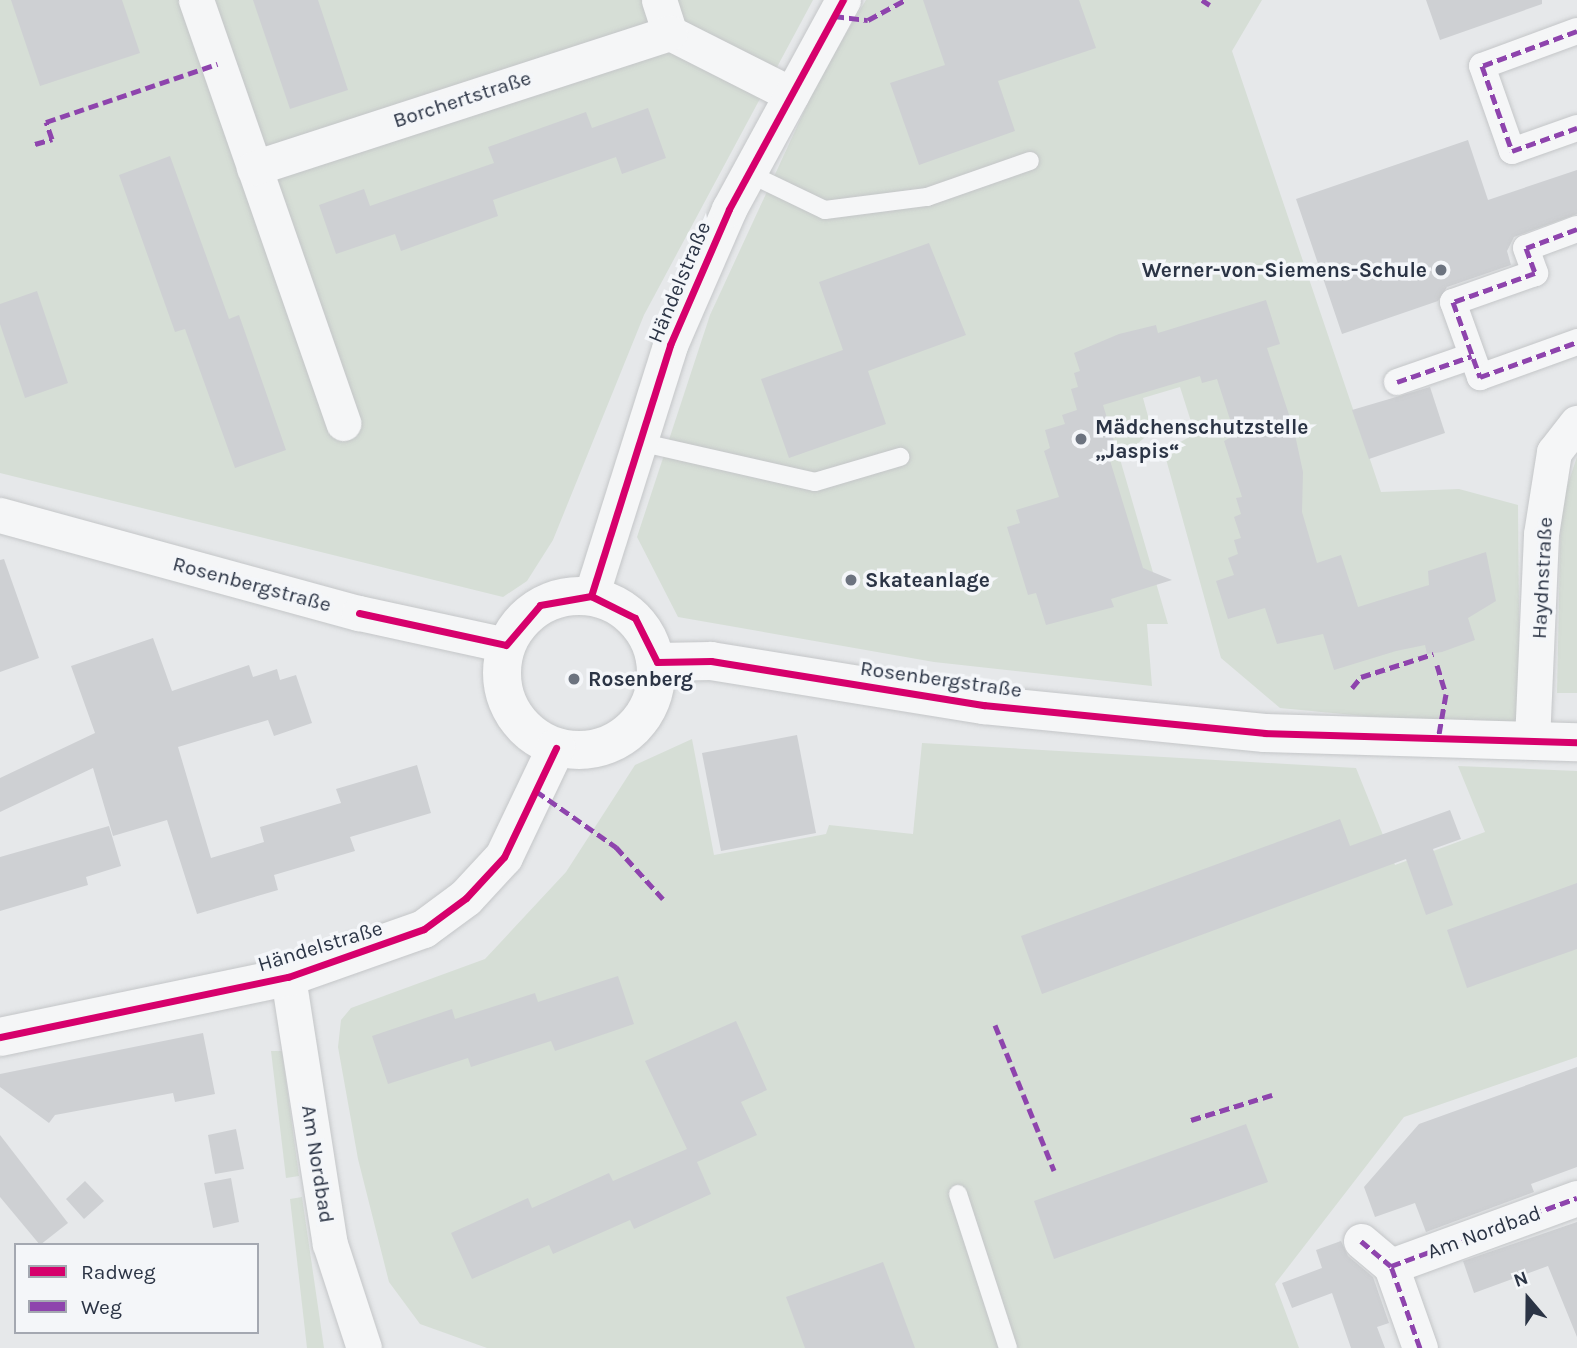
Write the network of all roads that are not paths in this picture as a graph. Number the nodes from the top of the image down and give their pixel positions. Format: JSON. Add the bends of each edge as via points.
{"nodes":[{"id":1,"x":196,"y":0,"type":"edge"},
{"id":2,"x":659,"y":0,"type":"edge"},
{"id":3,"x":843,"y":0,"type":"edge"},
{"id":4,"x":1577,"y":31,"type":"edge"},
{"id":5,"x":670,"y":33,"type":"junction"},
{"id":6,"x":791,"y":94,"type":"junction"},
{"id":7,"x":1577,"y":128,"type":"edge"},
{"id":8,"x":1030,"y":161,"type":"dead end"},
{"id":9,"x":254,"y":168,"type":"junction"},
{"id":10,"x":748,"y":173,"type":"junction"},
{"id":11,"x":1577,"y":229,"type":"edge"},
{"id":12,"x":1577,"y":342,"type":"edge"},
{"id":13,"x":1472,"y":356,"type":"junction"},
{"id":14,"x":1396,"y":382,"type":"dead end"},
{"id":15,"x":343,"y":423,"type":"dead end"},
{"id":16,"x":1577,"y":423,"type":"edge"},
{"id":17,"x":639,"y":442,"type":"junction"},
{"id":18,"x":900,"y":457,"type":"dead end"},
{"id":19,"x":0,"y":515,"type":"edge"},
{"id":20,"x":591,"y":596,"type":"junction"},
{"id":21,"x":506,"y":645,"type":"junction"},
{"id":22,"x":657,"y":662,"type":"junction"},
{"id":23,"x":1532,"y":741,"type":"junction"},
{"id":24,"x":1577,"y":742,"type":"edge"},
{"id":25,"x":556,"y":748,"type":"junction"},
{"id":26,"x":288,"y":976,"type":"junction"},
{"id":27,"x":0,"y":1037,"type":"edge"},
{"id":28,"x":958,"y":1195,"type":"dead end"},
{"id":29,"x":1577,"y":1198,"type":"edge"},
{"id":30,"x":1361,"y":1241,"type":"dead end"},
{"id":31,"x":1391,"y":1266,"type":"junction"},
{"id":32,"x":364,"y":1348,"type":"edge"},
{"id":33,"x":1008,"y":1348,"type":"edge"},
{"id":34,"x":1420,"y":1348,"type":"edge"}],
"edges":[{"from":1,"to":9,"type":"street"},
{"from":2,"to":5,"type":"street"},
{"from":3,"to":6,"type":"street","name":"Händelstraße"},
{"from":4,"to":7,"type":"street","via":[[1482,66],[1512,151]]},
{"from":5,"to":6,"type":"street"},
{"from":5,"to":9,"type":"street","name":"Borchertstraße","via":[[417,125]]},
{"from":6,"to":10,"type":"street","name":"Händelstraße"},
{"from":8,"to":10,"type":"lane","via":[[927,197],[825,210]]},
{"from":9,"to":15,"type":"street"},
{"from":10,"to":17,"type":"street","name":"Händelstraße","via":[[670,345]]},
{"from":11,"to":13,"type":"street","via":[[1526,248],[1535,273],[1453,302]]},
{"from":12,"to":13,"type":"street","via":[[1480,377]]},
{"from":13,"to":14,"type":"street"},
{"from":16,"to":23,"type":"street","name":"Haydnstraße","via":[[1554,452],[1541,534]]},
{"from":17,"to":18,"type":"lane","via":[[815,482]]},
{"from":17,"to":20,"type":"street","name":"Händelstraße"},
{"from":19,"to":21,"type":"street","name":"Rosenbergstraße","via":[[359,613]]},
{"from":20,"to":21,"type":"street","via":[[540,605]]},
{"from":20,"to":22,"type":"street","via":[[635,618]]},
{"from":21,"to":25,"type":"street","via":[[500,676],[508,708],[528,733]]},
{"from":22,"to":23,"type":"street","name":"Rosenbergstraße","via":[[711,661],[984,705],[1265,733]]},
{"from":22,"to":25,"type":"street","via":[[650,703],[626,736],[593,750]]},
{"from":23,"to":24,"type":"street","name":"Rosenbergstraße"},
{"from":25,"to":26,"type":"street","name":"Händelstraße","via":[[504,857],[466,898],[412,934]]},
{"from":26,"to":27,"type":"street","name":"Händelstraße"},
{"from":26,"to":32,"type":"street","name":"Am Nordbad","via":[[330,1244]]},
{"from":28,"to":33,"type":"lane"},
{"from":29,"to":31,"type":"street","name":"Am Nordbad"},
{"from":30,"to":31,"type":"street"},
{"from":31,"to":34,"type":"street"}]}
